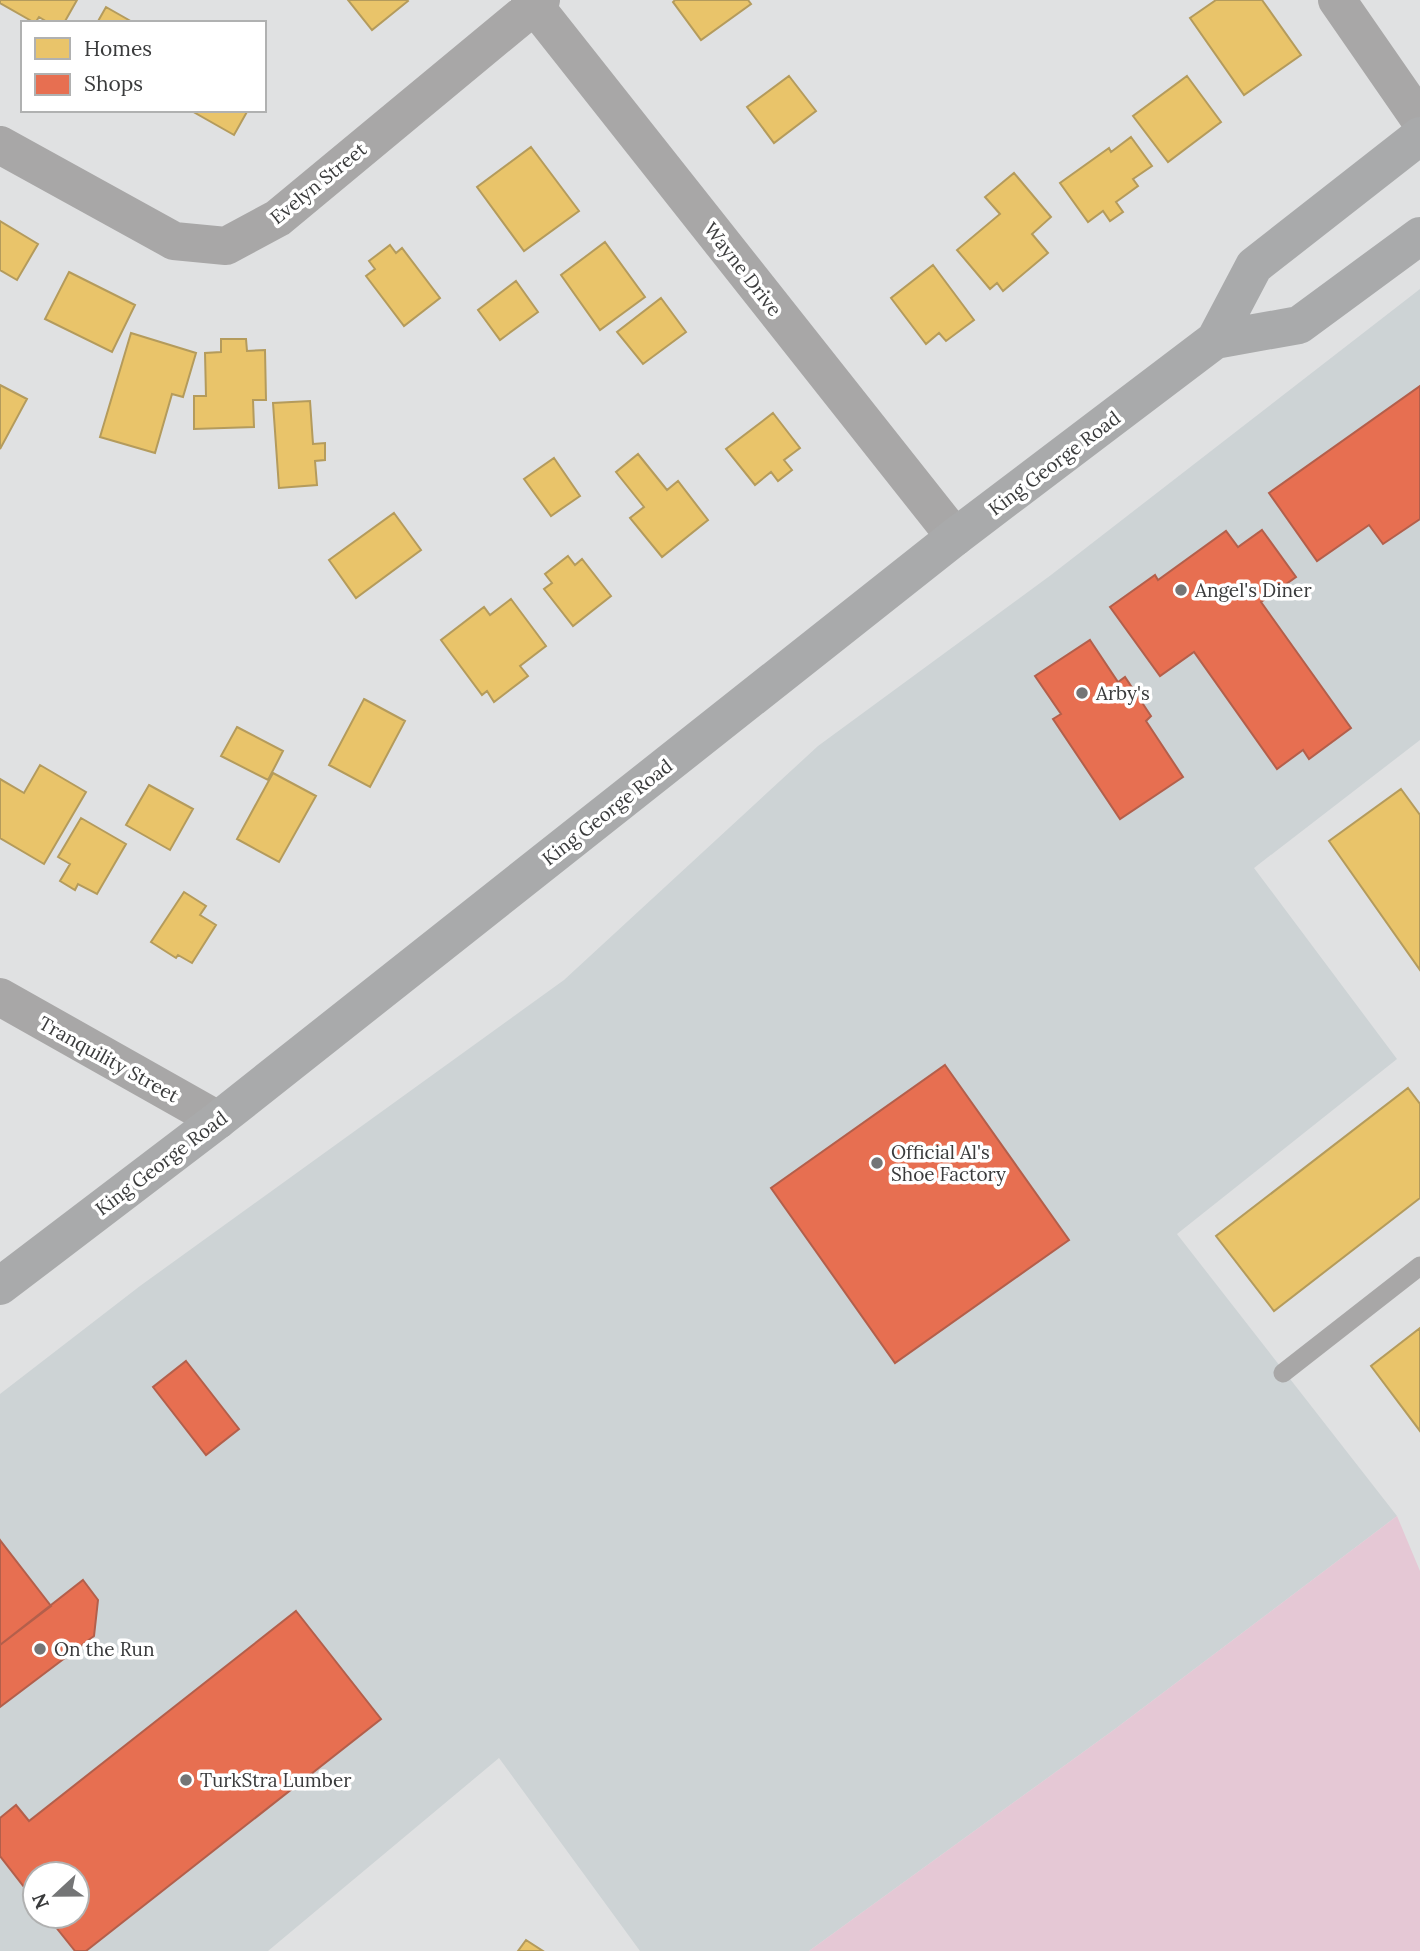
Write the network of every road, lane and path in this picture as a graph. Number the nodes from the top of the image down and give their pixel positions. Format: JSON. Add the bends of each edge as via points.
{"nodes":[{"id":1,"x":1337,"y":0,"type":"edge"},
{"id":2,"x":535,"y":2,"type":"edge"},
{"id":3,"x":1420,"y":120,"type":"edge"},
{"id":4,"x":1420,"y":136,"type":"edge"},
{"id":5,"x":0,"y":145,"type":"edge"},
{"id":6,"x":1420,"y":236,"type":"edge"},
{"id":7,"x":1215,"y":340,"type":"junction"},
{"id":8,"x":955,"y":537,"type":"junction"},
{"id":9,"x":0,"y":998,"type":"edge"},
{"id":10,"x":218,"y":1120,"type":"junction"},
{"id":11,"x":1420,"y":1266,"type":"edge"},
{"id":12,"x":0,"y":1286,"type":"edge"},
{"id":13,"x":1283,"y":1373,"type":"dead end"}],
"edges":[{"from":1,"to":3,"type":"street"},
{"from":2,"to":5,"type":"street","name":"Evelyn Street","via":[[278,218],[226,246],[174,241]]},
{"from":2,"to":8,"type":"street","name":"Wayne Drive"},
{"from":4,"to":7,"type":"main road","name":"King George Road","via":[[1254,266]]},
{"from":6,"to":7,"type":"main road","name":"King George Road","via":[[1299,325]]},
{"from":7,"to":8,"type":"main road","name":"King George Road"},
{"from":8,"to":10,"type":"main road","name":"King George Road"},
{"from":9,"to":10,"type":"street","name":"Tranquility Street"},
{"from":10,"to":12,"type":"main road","name":"King George Road"},
{"from":11,"to":13,"type":"lane"}]}
